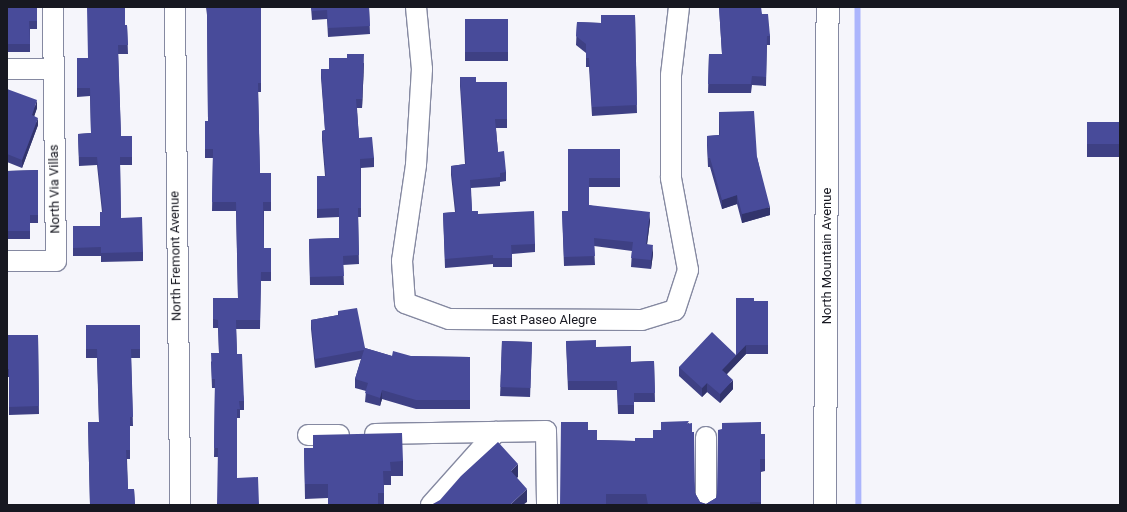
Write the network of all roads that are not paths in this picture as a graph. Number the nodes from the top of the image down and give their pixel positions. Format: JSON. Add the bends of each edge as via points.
{"nodes":[{"id":1,"x":53,"y":7,"type":"edge"},
{"id":2,"x":175,"y":7,"type":"edge"},
{"id":3,"x":416,"y":7,"type":"edge"},
{"id":4,"x":679,"y":7,"type":"edge"},
{"id":5,"x":828,"y":7,"type":"edge"},
{"id":6,"x":7,"y":69,"type":"edge"},
{"id":7,"x":54,"y":69,"type":"junction"},
{"id":8,"x":7,"y":261,"type":"edge"},
{"id":9,"x":496,"y":432,"type":"junction"},
{"id":10,"x":308,"y":435,"type":"dead end"},
{"id":11,"x":706,"y":437,"type":"dead end"},
{"id":12,"x":180,"y":505,"type":"edge"},
{"id":13,"x":431,"y":505,"type":"edge"},
{"id":14,"x":548,"y":505,"type":"edge"},
{"id":15,"x":706,"y":505,"type":"edge"},
{"id":16,"x":825,"y":505,"type":"edge"}],
"edges":[{"from":1,"to":7,"type":"street","name":"North Via Villas"},
{"from":2,"to":12,"type":"street","name":"North Fremont Avenue"},
{"from":3,"to":4,"type":"street","name":"East Paseo Alegre","via":[[422,69],[416,165],[402,261],[405,303],[449,319],[634,320],[675,310],[688,270],[671,178],[671,75]]},
{"from":5,"to":16,"type":"street","name":"North Mountain Avenue"},
{"from":6,"to":7,"type":"street"},
{"from":7,"to":8,"type":"street","name":"North Via Villas","via":[[56,261]]},
{"from":9,"to":10,"type":"street"},
{"from":9,"to":13,"type":"street"},
{"from":9,"to":14,"type":"street","via":[[546,431]]},
{"from":11,"to":15,"type":"street"}]}
